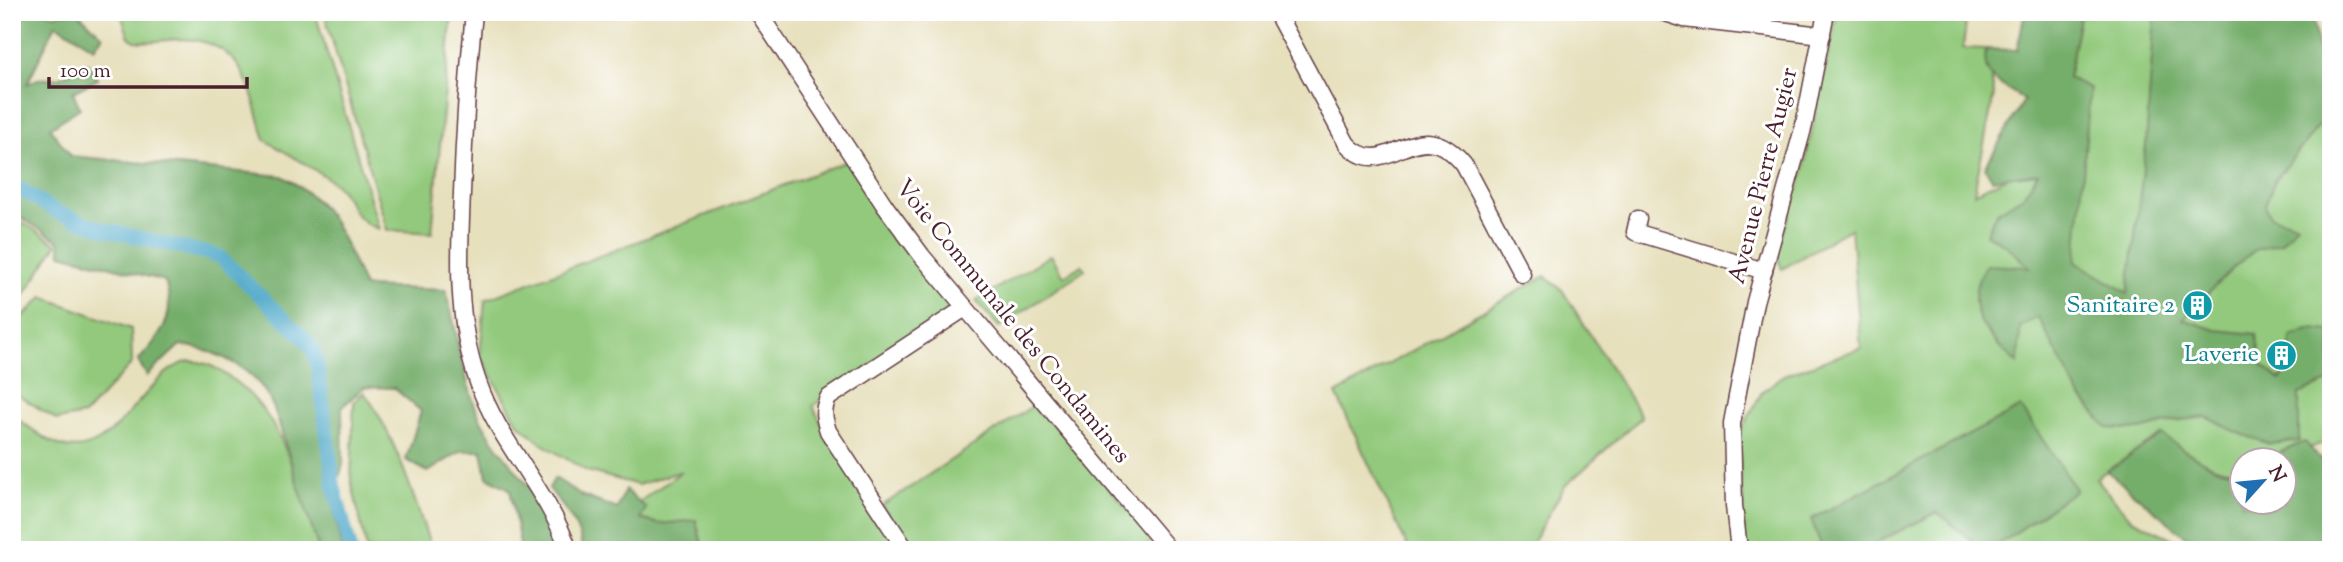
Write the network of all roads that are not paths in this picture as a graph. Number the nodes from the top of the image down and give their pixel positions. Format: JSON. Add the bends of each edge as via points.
{"nodes":[{"id":1,"x":474,"y":12,"type":"edge"},
{"id":2,"x":758,"y":12,"type":"edge"},
{"id":3,"x":1276,"y":12,"type":"edge"},
{"id":4,"x":1662,"y":12,"type":"edge"},
{"id":5,"x":1826,"y":12,"type":"edge"},
{"id":6,"x":1822,"y":35,"type":"junction"},
{"id":7,"x":1638,"y":219,"type":"dead end"},
{"id":8,"x":1764,"y":271,"type":"junction"},
{"id":9,"x":1522,"y":274,"type":"dead end"},
{"id":10,"x":965,"y":308,"type":"junction"},
{"id":11,"x":569,"y":550,"type":"edge"},
{"id":12,"x":906,"y":550,"type":"edge"},
{"id":13,"x":1169,"y":550,"type":"edge"},
{"id":14,"x":1739,"y":550,"type":"edge"}],
"edges":[{"from":1,"to":11,"type":"street","via":[[464,145],[461,310],[478,384],[510,446],[550,504]]},
{"from":2,"to":10,"type":"street","name":"Voie Communale des Condamines","via":[[885,205]]},
{"from":3,"to":9,"type":"street","via":[[1347,144],[1369,159],[1416,142],[1430,141],[1454,152]]},
{"from":4,"to":6,"type":"street","via":[[1684,19]]},
{"from":5,"to":6,"type":"street","name":"Avenue Pierre Augier"},
{"from":6,"to":8,"type":"street","name":"Avenue Pierre Augier","via":[[1804,125]]},
{"from":7,"to":8,"type":"street","via":[[1635,232]]},
{"from":8,"to":14,"type":"street","name":"Avenue Pierre Augier","via":[[1732,423]]},
{"from":10,"to":12,"type":"street","via":[[828,398],[825,406],[828,431]]},
{"from":10,"to":13,"type":"street","name":"Voie Communale des Condamines"}]}
